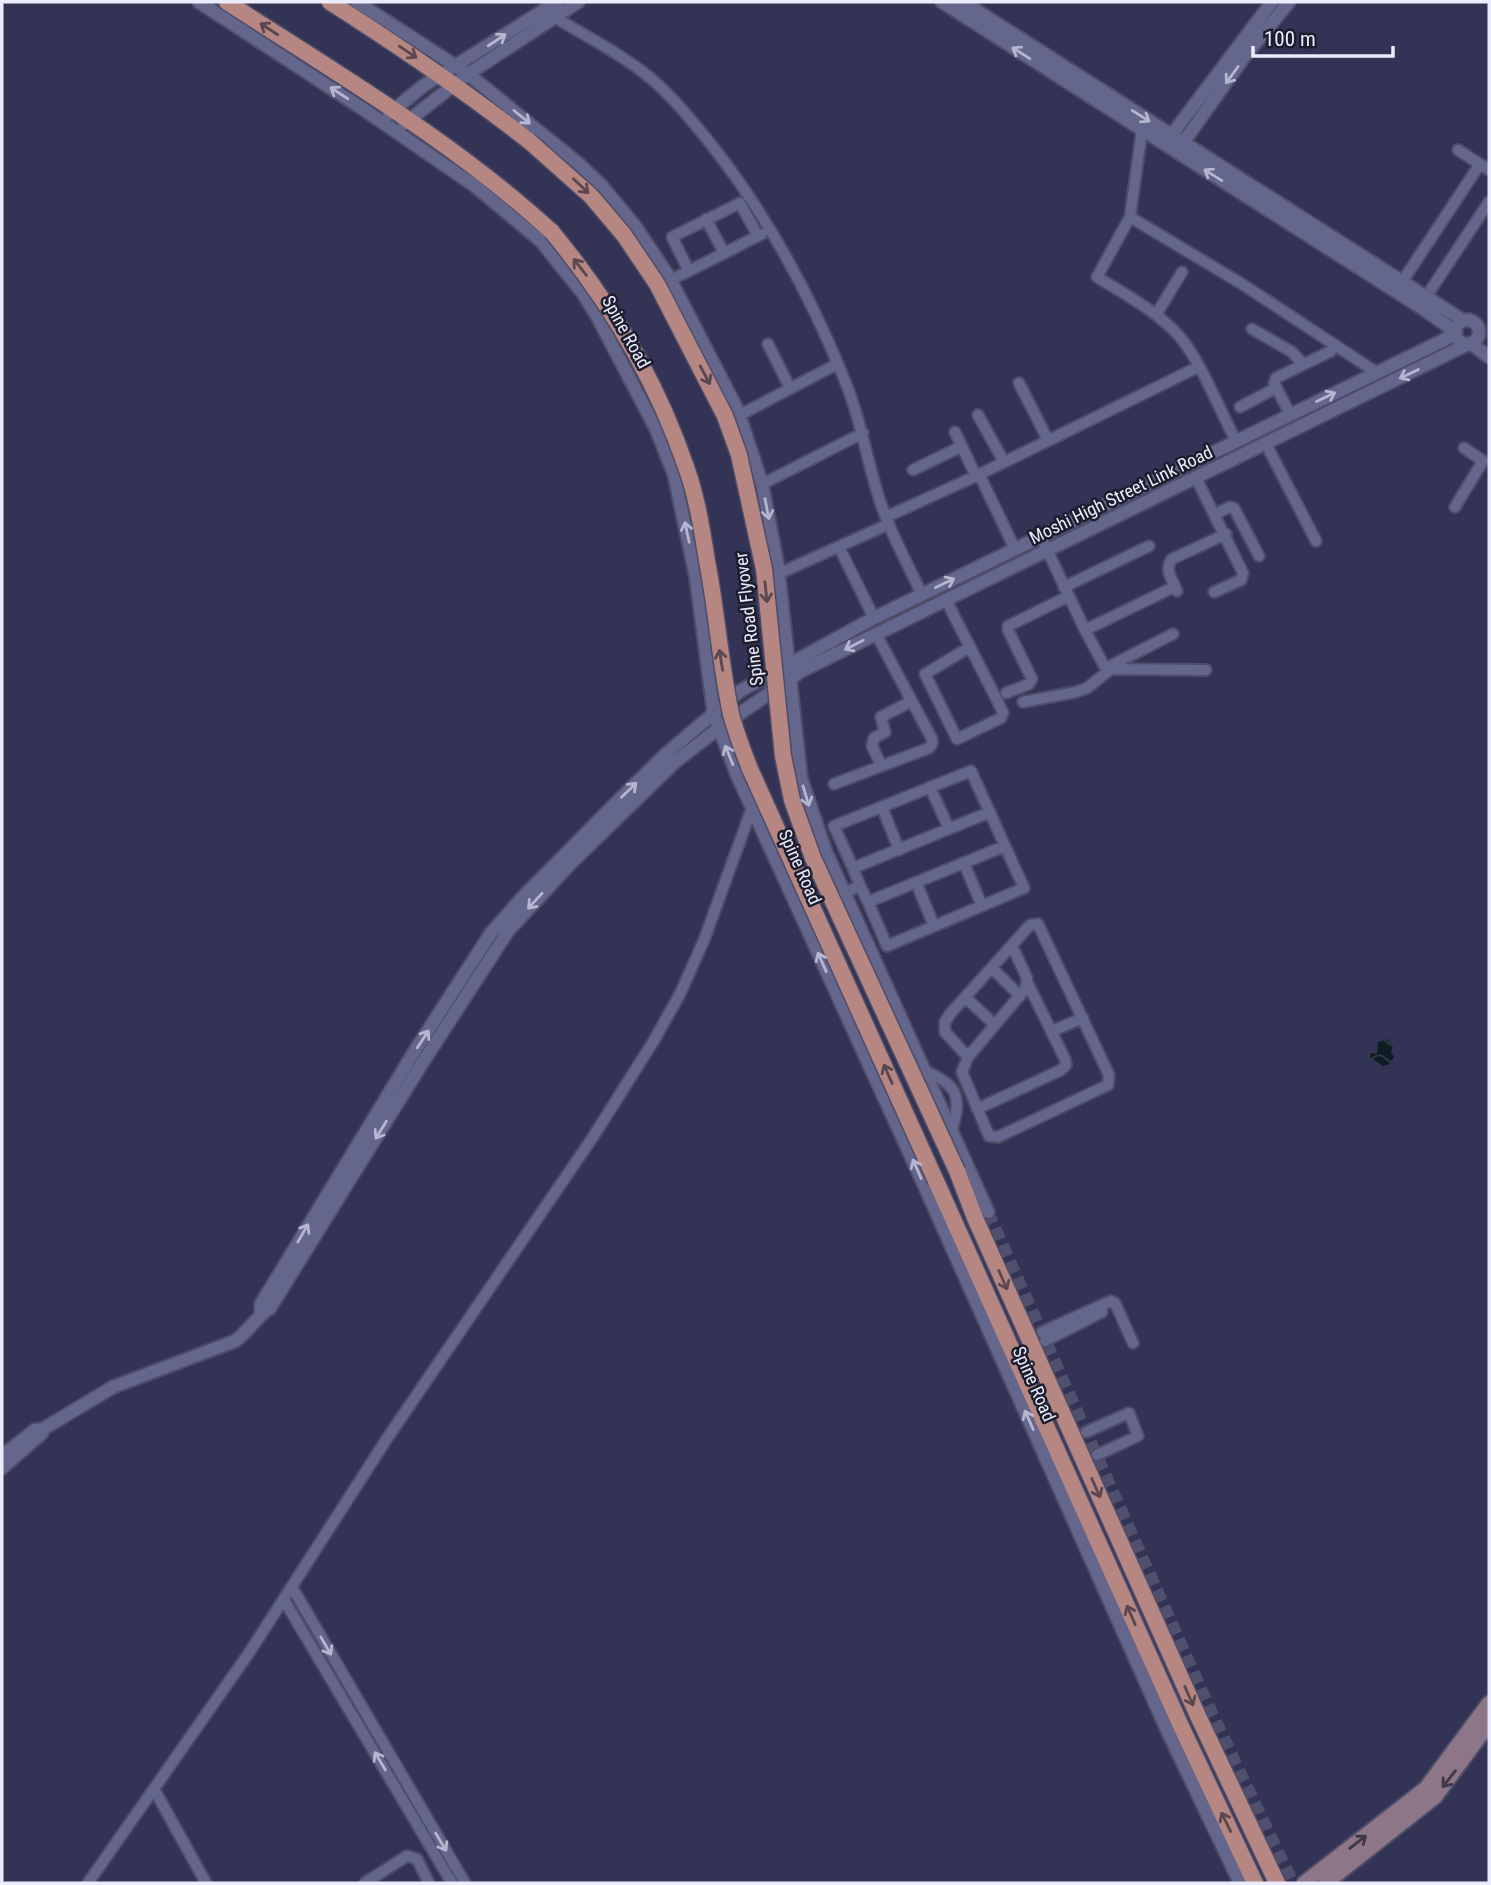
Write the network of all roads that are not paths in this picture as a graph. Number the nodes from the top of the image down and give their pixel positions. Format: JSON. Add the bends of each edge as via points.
{"nodes":[{"id":1,"x":199,"y":2,"type":"edge"},
{"id":2,"x":227,"y":2,"type":"edge"},
{"id":3,"x":330,"y":2,"type":"edge"},
{"id":4,"x":357,"y":2,"type":"edge"},
{"id":5,"x":556,"y":2,"type":"edge"},
{"id":6,"x":578,"y":2,"type":"edge"},
{"id":7,"x":942,"y":2,"type":"edge"},
{"id":8,"x":963,"y":2,"type":"edge"},
{"id":9,"x":1272,"y":2,"type":"edge"},
{"id":10,"x":1289,"y":2,"type":"edge"},
{"id":11,"x":554,"y":17,"type":"junction"},
{"id":12,"x":455,"y":65,"type":"junction"},
{"id":13,"x":468,"y":74,"type":"junction"},
{"id":14,"x":440,"y":75,"type":"junction"},
{"id":15,"x":454,"y":85,"type":"junction"},
{"id":16,"x":388,"y":116,"type":"junction"},
{"id":17,"x":408,"y":120,"type":"junction"},
{"id":18,"x":1142,"y":130,"type":"junction"},
{"id":19,"x":396,"y":132,"type":"junction"},
{"id":20,"x":1168,"y":139,"type":"junction"},
{"id":21,"x":441,"y":142,"type":"junction"},
{"id":22,"x":1180,"y":147,"type":"junction"},
{"id":23,"x":1458,"y":150,"type":"dead end"},
{"id":24,"x":432,"y":156,"type":"junction"},
{"id":25,"x":1485,"y":167,"type":"edge"},
{"id":26,"x":1489,"y":202,"type":"edge"},
{"id":27,"x":1130,"y":217,"type":"junction"},
{"id":28,"x":706,"y":219,"type":"junction"},
{"id":29,"x":770,"y":230,"type":"junction"},
{"id":30,"x":758,"y":236,"type":"junction"},
{"id":31,"x":724,"y":253,"type":"junction"},
{"id":32,"x":689,"y":271,"type":"junction"},
{"id":33,"x":1182,"y":272,"type":"dead end"},
{"id":34,"x":671,"y":280,"type":"junction"},
{"id":35,"x":1402,"y":282,"type":"junction"},
{"id":36,"x":1426,"y":298,"type":"junction"},
{"id":37,"x":1156,"y":315,"type":"junction"},
{"id":38,"x":1460,"y":327,"type":"junction"},
{"id":39,"x":1252,"y":329,"type":"dead end"},
{"id":40,"x":1484,"y":335,"type":"edge"},
{"id":41,"x":768,"y":344,"type":"dead end"},
{"id":42,"x":1470,"y":344,"type":"junction"},
{"id":43,"x":1331,"y":351,"type":"dead end"},
{"id":44,"x":1489,"y":357,"type":"edge"},
{"id":45,"x":837,"y":364,"type":"junction"},
{"id":46,"x":1303,"y":364,"type":"junction"},
{"id":47,"x":1198,"y":367,"type":"junction"},
{"id":48,"x":1376,"y":372,"type":"junction"},
{"id":49,"x":1019,"y":383,"type":"dead end"},
{"id":50,"x":790,"y":388,"type":"junction"},
{"id":51,"x":1276,"y":388,"type":"junction"},
{"id":52,"x":1240,"y":407,"type":"dead end"},
{"id":53,"x":1290,"y":414,"type":"junction"},
{"id":54,"x":740,"y":415,"type":"junction"},
{"id":55,"x":978,"y":415,"type":"dead end"},
{"id":56,"x":955,"y":432,"type":"dead end"},
{"id":57,"x":863,"y":433,"type":"junction"},
{"id":58,"x":1251,"y":434,"type":"junction"},
{"id":59,"x":1048,"y":440,"type":"junction"},
{"id":60,"x":1236,"y":441,"type":"junction"},
{"id":61,"x":962,"y":446,"type":"junction"},
{"id":62,"x":1262,"y":446,"type":"junction"},
{"id":63,"x":1464,"y":448,"type":"dead end"},
{"id":64,"x":1004,"y":462,"type":"junction"},
{"id":65,"x":913,"y":470,"type":"dead end"},
{"id":66,"x":977,"y":475,"type":"junction"},
{"id":67,"x":1196,"y":478,"type":"junction"},
{"id":68,"x":762,"y":484,"type":"junction"},
{"id":69,"x":1455,"y":507,"type":"dead end"},
{"id":70,"x":1215,"y":514,"type":"junction"},
{"id":71,"x":887,"y":520,"type":"junction"},
{"id":72,"x":1226,"y":534,"type":"junction"},
{"id":73,"x":1041,"y":537,"type":"junction"},
{"id":74,"x":1316,"y":541,"type":"dead end"},
{"id":75,"x":1149,"y":546,"type":"dead end"},
{"id":76,"x":839,"y":547,"type":"junction"},
{"id":77,"x":1015,"y":550,"type":"junction"},
{"id":78,"x":1047,"y":551,"type":"junction"},
{"id":79,"x":1259,"y":556,"type":"dead end"},
{"id":80,"x":778,"y":574,"type":"junction"},
{"id":81,"x":1067,"y":591,"type":"junction"},
{"id":82,"x":1214,"y":592,"type":"dead end"},
{"id":83,"x":922,"y":595,"type":"junction"},
{"id":84,"x":946,"y":600,"type":"junction"},
{"id":85,"x":874,"y":618,"type":"junction"},
{"id":86,"x":1084,"y":630,"type":"junction"},
{"id":87,"x":876,"y":634,"type":"junction"},
{"id":88,"x":1173,"y":634,"type":"dead end"},
{"id":89,"x":970,"y":648,"type":"junction"},
{"id":90,"x":788,"y":664,"type":"junction"},
{"id":91,"x":1106,"y":670,"type":"junction"},
{"id":92,"x":1206,"y":670,"type":"dead end"},
{"id":93,"x":789,"y":680,"type":"junction"},
{"id":94,"x":1006,"y":693,"type":"dead end"},
{"id":95,"x":910,"y":702,"type":"junction"},
{"id":96,"x":1023,"y":702,"type":"dead end"},
{"id":97,"x":714,"y":713,"type":"junction"},
{"id":98,"x":719,"y":727,"type":"junction"},
{"id":99,"x":881,"y":765,"type":"junction"},
{"id":100,"x":834,"y":784,"type":"dead end"},
{"id":101,"x":930,"y":787,"type":"junction"},
{"id":102,"x":882,"y":807,"type":"junction"},
{"id":103,"x":752,"y":808,"type":"junction"},
{"id":104,"x":990,"y":812,"type":"junction"},
{"id":105,"x":949,"y":829,"type":"junction"},
{"id":106,"x":1005,"y":846,"type":"junction"},
{"id":107,"x":899,"y":850,"type":"junction"},
{"id":108,"x":964,"y":863,"type":"junction"},
{"id":109,"x":853,"y":869,"type":"junction"},
{"id":110,"x":916,"y":882,"type":"junction"},
{"id":111,"x":860,"y":886,"type":"junction"},
{"id":112,"x":844,"y":893,"type":"junction"},
{"id":113,"x":868,"y":902,"type":"junction"},
{"id":114,"x":982,"y":906,"type":"junction"},
{"id":115,"x":934,"y":926,"type":"junction"},
{"id":116,"x":1012,"y":946,"type":"junction"},
{"id":117,"x":992,"y":968,"type":"junction"},
{"id":118,"x":1028,"y":984,"type":"junction"},
{"id":119,"x":1020,"y":996,"type":"junction"},
{"id":120,"x":965,"y":997,"type":"junction"},
{"id":121,"x":1083,"y":1018,"type":"junction"},
{"id":122,"x":995,"y":1025,"type":"junction"},
{"id":123,"x":1052,"y":1031,"type":"junction"},
{"id":124,"x":968,"y":1057,"type":"junction"},
{"id":125,"x":925,"y":1071,"type":"junction"},
{"id":126,"x":967,"y":1087,"type":"junction"},
{"id":127,"x":954,"y":1093,"type":"junction"},
{"id":128,"x":393,"y":1098,"type":"junction"},
{"id":129,"x":977,"y":1109,"type":"junction"},
{"id":130,"x":952,"y":1129,"type":"junction"},
{"id":131,"x":982,"y":1215,"type":"junction"},
{"id":132,"x":951,"y":1228,"type":"junction"},
{"id":133,"x":1106,"y":1311,"type":"dead end"},
{"id":134,"x":1133,"y":1342,"type":"dead end"},
{"id":135,"x":43,"y":1429,"type":"junction"},
{"id":136,"x":1086,"y":1432,"type":"dead end"},
{"id":137,"x":2,"y":1455,"type":"edge"},
{"id":138,"x":1097,"y":1455,"type":"dead end"},
{"id":139,"x":2,"y":1468,"type":"edge"},
{"id":140,"x":292,"y":1587,"type":"junction"},
{"id":141,"x":284,"y":1600,"type":"junction"},
{"id":142,"x":1489,"y":1703,"type":"edge"},
{"id":143,"x":1489,"y":1724,"type":"edge"},
{"id":144,"x":154,"y":1789,"type":"junction"},
{"id":145,"x":88,"y":1883,"type":"edge"},
{"id":146,"x":206,"y":1883,"type":"edge"},
{"id":147,"x":365,"y":1883,"type":"edge"},
{"id":148,"x":429,"y":1883,"type":"edge"},
{"id":149,"x":452,"y":1883,"type":"edge"},
{"id":150,"x":466,"y":1883,"type":"edge"},
{"id":151,"x":1240,"y":1883,"type":"edge"},
{"id":152,"x":1255,"y":1883,"type":"edge"},
{"id":153,"x":1277,"y":1883,"type":"edge"},
{"id":154,"x":1304,"y":1883,"type":"edge"},
{"id":155,"x":1326,"y":1883,"type":"edge"}],
"edges":[{"from":16,"to":1,"type":"street","name":"Spine Road","one_way":true},
{"from":16,"to":2,"type":"main road","name":"Spine Road","one_way":true},
{"from":3,"to":14,"type":"main road","one_way":true},
{"from":4,"to":12,"type":"street","name":"Spine Road"},
{"from":12,"to":5,"type":"street","one_way":true},
{"from":6,"to":11,"type":"street"},
{"from":18,"to":7,"type":"street","one_way":true},
{"from":8,"to":20,"type":"street","one_way":true},
{"from":9,"to":20,"type":"street"},
{"from":10,"to":22,"type":"street","one_way":true},
{"from":11,"to":13,"type":"street"},
{"from":11,"to":29,"type":"street","via":[[649,76],[672,98],[721,156]]},
{"from":12,"to":13,"type":"street","name":"Spine Road"},
{"from":12,"to":14,"type":"street"},
{"from":13,"to":15,"type":"street"},
{"from":13,"to":34,"type":"street","name":"Spine Road","one_way":true,"via":[[602,186]]},
{"from":14,"to":15,"type":"main road"},
{"from":14,"to":16,"type":"street"},
{"from":15,"to":17,"type":"street"},
{"from":15,"to":131,"type":"main road","name":"Spine Road Flyover","one_way":true,"bridge":true,"via":[[592,196],[624,235],[657,284],[725,416],[739,454],[764,569],[783,756],[792,800],[813,858],[957,1171]]},
{"from":16,"to":17,"type":"main road","name":"Spine Road"},
{"from":16,"to":19,"type":"street","name":"Spine Road"},
{"from":17,"to":19,"type":"street"},
{"from":17,"to":21,"type":"main road","name":"Spine Road Flyover"},
{"from":18,"to":20,"type":"street"},
{"from":18,"to":27,"type":"street"},
{"from":19,"to":24,"type":"street","name":"Spine Road"},
{"from":20,"to":22,"type":"street"},
{"from":21,"to":24,"type":"main road"},
{"from":132,"to":21,"type":"main road","name":"Spine Road Flyover","one_way":true,"bridge":true,"via":[[936,1181],[740,742],[725,683],[693,492],[675,436],[643,370],[581,267],[519,202]]},
{"from":22,"to":35,"type":"street"},
{"from":38,"to":22,"type":"street","one_way":true,"via":[[1425,310]]},
{"from":23,"to":25,"type":"street"},
{"from":97,"to":24,"type":"street","name":"Spine Road","one_way":true,"via":[[693,561],[674,474],[656,429],[598,318],[570,276],[509,214]]},
{"from":25,"to":35,"type":"street"},
{"from":26,"to":36,"type":"street"},
{"from":27,"to":37,"type":"street","via":[[1097,277]]},
{"from":27,"to":48,"type":"street"},
{"from":28,"to":30,"type":"street","via":[[740,203]]},
{"from":28,"to":31,"type":"street"},
{"from":28,"to":32,"type":"street","via":[[672,237]]},
{"from":29,"to":30,"type":"street"},
{"from":29,"to":45,"type":"street"},
{"from":30,"to":31,"type":"street"},
{"from":31,"to":32,"type":"street"},
{"from":32,"to":34,"type":"street"},
{"from":33,"to":37,"type":"street"},
{"from":34,"to":54,"type":"street","name":"Spine Road"},
{"from":35,"to":36,"type":"street"},
{"from":36,"to":38,"type":"street"},
{"from":37,"to":47,"type":"street","via":[[1180,338]]},
{"from":38,"to":40,"type":"street","via":[[1474,323]]},
{"from":38,"to":42,"type":"street","via":[[1460,341]]},
{"from":38,"to":48,"type":"street","name":"Moshi High Street Link Road","via":[[1444,340]]},
{"from":39,"to":46,"type":"street","via":[[1292,352]]},
{"from":40,"to":42,"type":"street"},
{"from":41,"to":50,"type":"street"},
{"from":42,"to":44,"type":"street"},
{"from":42,"to":62,"type":"street","name":"Moshi High Street Link Road","one_way":true},
{"from":43,"to":46,"type":"street"},
{"from":45,"to":50,"type":"street"},
{"from":45,"to":57,"type":"street"},
{"from":46,"to":51,"type":"street","via":[[1276,378]]},
{"from":47,"to":59,"type":"street"},
{"from":47,"to":60,"type":"street"},
{"from":53,"to":48,"type":"street","name":"Moshi High Street Link Road","one_way":true},
{"from":49,"to":59,"type":"street"},
{"from":50,"to":54,"type":"street"},
{"from":51,"to":52,"type":"street"},
{"from":51,"to":53,"type":"street"},
{"from":53,"to":58,"type":"street","name":"Moshi High Street Link Road"},
{"from":54,"to":68,"type":"street","name":"Spine Road"},
{"from":55,"to":64,"type":"street"},
{"from":56,"to":61,"type":"street"},
{"from":57,"to":68,"type":"street"},
{"from":57,"to":71,"type":"street"},
{"from":58,"to":60,"type":"street","name":"Moshi High Street Link Road"},
{"from":58,"to":62,"type":"street"},
{"from":59,"to":64,"type":"street"},
{"from":60,"to":73,"type":"street","name":"Moshi High Street Link Road"},
{"from":61,"to":65,"type":"street"},
{"from":61,"to":66,"type":"street"},
{"from":62,"to":67,"type":"street","name":"Moshi High Street Link Road"},
{"from":62,"to":74,"type":"street"},
{"from":63,"to":69,"type":"street","via":[[1483,461]]},
{"from":64,"to":66,"type":"street"},
{"from":66,"to":71,"type":"street"},
{"from":66,"to":77,"type":"street"},
{"from":67,"to":70,"type":"street"},
{"from":67,"to":78,"type":"street","name":"Moshi High Street Link Road"},
{"from":68,"to":80,"type":"street","name":"Spine Road","one_way":true},
{"from":70,"to":72,"type":"street"},
{"from":70,"to":79,"type":"street","via":[[1234,508]]},
{"from":71,"to":76,"type":"street"},
{"from":71,"to":83,"type":"street"},
{"from":72,"to":82,"type":"street","via":[[1244,576]]},
{"from":72,"to":86,"type":"street","via":[[1172,559],[1168,570],[1174,590]]},
{"from":73,"to":77,"type":"street","name":"Moshi High Street Link Road"},
{"from":73,"to":78,"type":"street"},
{"from":75,"to":81,"type":"street"},
{"from":76,"to":80,"type":"street"},
{"from":76,"to":85,"type":"street"},
{"from":83,"to":77,"type":"street","name":"Moshi High Street Link Road","one_way":true},
{"from":78,"to":81,"type":"street"},
{"from":78,"to":84,"type":"street","name":"Moshi High Street Link Road"},
{"from":80,"to":90,"type":"street","name":"Spine Road"},
{"from":81,"to":86,"type":"street"},
{"from":81,"to":94,"type":"street","via":[[1008,625],[1032,679]]},
{"from":83,"to":85,"type":"street","name":"Moshi High Street Link Road"},
{"from":84,"to":87,"type":"street","name":"Moshi High Street Link Road"},
{"from":84,"to":89,"type":"street"},
{"from":85,"to":90,"type":"street","name":"Moshi High Street Link Road"},
{"from":86,"to":91,"type":"street"},
{"from":87,"to":93,"type":"street","name":"Moshi High Street Link Road","one_way":true},
{"from":87,"to":95,"type":"street"},
{"from":88,"to":91,"type":"street"},
{"from":89,"to":89,"type":"street","via":[[925,674],[957,738],[1003,713]]},
{"from":90,"to":93,"type":"street","name":"Spine Road"},
{"from":90,"to":97,"type":"street","name":"Moshi High Street Link Road","via":[[740,691]]},
{"from":91,"to":92,"type":"street"},
{"from":91,"to":96,"type":"street","via":[[1087,688]]},
{"from":93,"to":98,"type":"street","name":"Moshi High Street Link Road"},
{"from":93,"to":112,"type":"street","name":"Spine Road","one_way":true,"via":[[801,778],[817,831]]},
{"from":95,"to":99,"type":"street","via":[[881,717],[885,733],[874,738],[872,746]]},
{"from":95,"to":99,"type":"street","via":[[932,744]]},
{"from":97,"to":98,"type":"street","name":"Spine Road"},
{"from":128,"to":97,"type":"street","name":"Moshi High Street Link Road","one_way":true,"via":[[500,922],[628,790]]},
{"from":103,"to":98,"type":"street","name":"Spine Road","one_way":true},
{"from":98,"to":128,"type":"street","name":"Moshi High Street Link Road","one_way":true,"via":[[616,818],[508,931]]},
{"from":99,"to":100,"type":"street"},
{"from":101,"to":102,"type":"street"},
{"from":101,"to":104,"type":"street","via":[[971,771]]},
{"from":101,"to":105,"type":"street"},
{"from":102,"to":107,"type":"street"},
{"from":102,"to":109,"type":"street","via":[[834,826]]},
{"from":132,"to":103,"type":"street","name":"Spine Road","one_way":true},
{"from":103,"to":140,"type":"street","via":[[704,940],[653,1042]]},
{"from":104,"to":105,"type":"street"},
{"from":104,"to":106,"type":"street"},
{"from":105,"to":107,"type":"street"},
{"from":106,"to":108,"type":"street"},
{"from":106,"to":114,"type":"street","via":[[1024,888]]},
{"from":107,"to":109,"type":"street"},
{"from":108,"to":110,"type":"street"},
{"from":108,"to":114,"type":"street"},
{"from":109,"to":111,"type":"street"},
{"from":110,"to":113,"type":"street"},
{"from":110,"to":115,"type":"street"},
{"from":111,"to":112,"type":"street"},
{"from":111,"to":113,"type":"street"},
{"from":112,"to":125,"type":"street","name":"Spine Road"},
{"from":113,"to":115,"type":"street","via":[[887,946]]},
{"from":114,"to":115,"type":"street"},
{"from":116,"to":117,"type":"street"},
{"from":116,"to":118,"type":"street"},
{"from":116,"to":121,"type":"street","via":[[1030,925],[1038,924]]},
{"from":117,"to":119,"type":"street"},
{"from":117,"to":120,"type":"street"},
{"from":118,"to":119,"type":"street"},
{"from":118,"to":123,"type":"street"},
{"from":119,"to":122,"type":"street"},
{"from":120,"to":122,"type":"street"},
{"from":120,"to":124,"type":"street","via":[[944,1026]]},
{"from":121,"to":123,"type":"street"},
{"from":121,"to":129,"type":"street","via":[[1109,1075],[1108,1085],[993,1138]]},
{"from":122,"to":124,"type":"street"},
{"from":123,"to":129,"type":"street","via":[[1066,1065]]},
{"from":124,"to":126,"type":"street","via":[[962,1072]]},
{"from":125,"to":127,"type":"street","via":[[942,1078]]},
{"from":125,"to":130,"type":"street","name":"Spine Road"},
{"from":126,"to":127,"type":"street"},
{"from":126,"to":129,"type":"street"},
{"from":127,"to":130,"type":"street","via":[[958,1108]]},
{"from":128,"to":135,"type":"street","via":[[245,1334],[113,1387]]},
{"from":130,"to":131,"type":"street","name":"Spine Road"},
{"from":131,"to":153,"type":"main road","name":"Spine Road","one_way":true,"via":[[1213,1750]]},
{"from":151,"to":132,"type":"street","name":"Spine Road","one_way":true,"via":[[1167,1730]]},
{"from":152,"to":132,"type":"main road","name":"Spine Road","one_way":true},
{"from":133,"to":134,"type":"street","via":[[1044,1337],[1111,1301]]},
{"from":135,"to":137,"type":"street"},
{"from":135,"to":139,"type":"street"},
{"from":136,"to":138,"type":"street","via":[[1129,1413],[1139,1436]]},
{"from":140,"to":141,"type":"street"},
{"from":140,"to":150,"type":"street","one_way":true},
{"from":141,"to":144,"type":"street"},
{"from":149,"to":141,"type":"street","one_way":true},
{"from":154,"to":142,"type":"main road","one_way":true,"via":[[1426,1788]]},
{"from":143,"to":155,"type":"main road","one_way":true,"via":[[1435,1797]]},
{"from":144,"to":145,"type":"street"},
{"from":144,"to":146,"type":"street"},
{"from":147,"to":148,"type":"street","via":[[407,1856],[417,1859]]}]}
